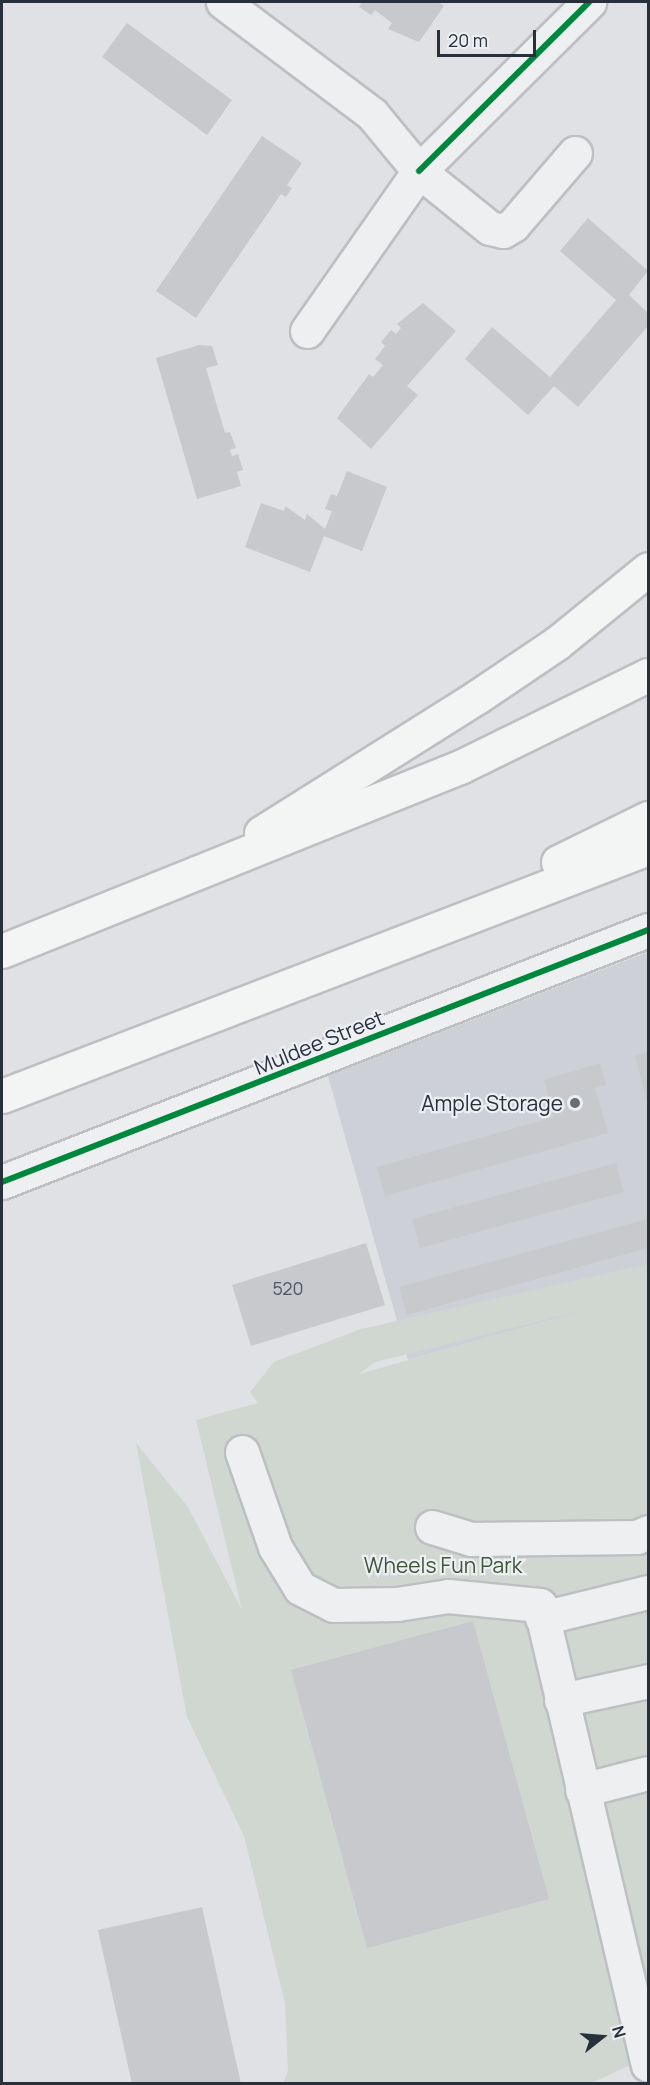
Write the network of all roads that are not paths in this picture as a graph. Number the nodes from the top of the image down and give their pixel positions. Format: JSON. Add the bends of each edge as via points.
{"nodes":[{"id":1,"x":223,"y":2,"type":"edge"},
{"id":2,"x":589,"y":2,"type":"edge"},
{"id":3,"x":575,"y":153,"type":"dead end"},
{"id":4,"x":419,"y":171,"type":"junction"},
{"id":5,"x":307,"y":331,"type":"dead end"},
{"id":6,"x":648,"y":569,"type":"edge"},
{"id":7,"x":648,"y":675,"type":"edge"},
{"id":8,"x":648,"y":818,"type":"edge"},
{"id":9,"x":648,"y":848,"type":"edge"},
{"id":10,"x":187,"y":879,"type":"junction"},
{"id":11,"x":648,"y":930,"type":"edge"},
{"id":12,"x":2,"y":951,"type":"edge"},
{"id":13,"x":238,"y":1006,"type":"junction"},
{"id":14,"x":2,"y":1096,"type":"edge"},
{"id":15,"x":2,"y":1182,"type":"edge"},
{"id":16,"x":242,"y":1452,"type":"dead end"},
{"id":17,"x":432,"y":1527,"type":"dead end"},
{"id":18,"x":648,"y":1532,"type":"edge"},
{"id":19,"x":648,"y":1592,"type":"edge"},
{"id":20,"x":542,"y":1618,"type":"junction"},
{"id":21,"x":648,"y":1681,"type":"edge"},
{"id":22,"x":561,"y":1700,"type":"junction"},
{"id":23,"x":648,"y":1773,"type":"edge"},
{"id":24,"x":582,"y":1790,"type":"junction"},
{"id":25,"x":648,"y":2064,"type":"edge"}],
"edges":[{"from":1,"to":4,"type":"street","via":[[372,114]]},
{"from":2,"to":4,"type":"street"},
{"from":3,"to":4,"type":"street","via":[[503,231],[490,228]]},
{"from":4,"to":5,"type":"street"},
{"from":6,"to":10,"type":"highway","via":[[557,643],[477,698]]},
{"from":7,"to":10,"type":"highway","via":[[460,767]]},
{"from":8,"to":13,"type":"highway","via":[[515,884]]},
{"from":9,"to":13,"type":"highway"},
{"from":10,"to":12,"type":"highway"},
{"from":11,"to":15,"type":"street","name":"Muldee Street"},
{"from":13,"to":14,"type":"highway"},
{"from":16,"to":20,"type":"street","via":[[275,1548],[300,1588],[333,1605],[398,1604],[448,1596],[502,1599],[540,1605]]},
{"from":17,"to":18,"type":"street","via":[[471,1539],[638,1537]]},
{"from":19,"to":20,"type":"street"},
{"from":20,"to":22,"type":"street"},
{"from":21,"to":22,"type":"street"},
{"from":22,"to":24,"type":"street"},
{"from":23,"to":24,"type":"street"},
{"from":24,"to":25,"type":"street"}]}
